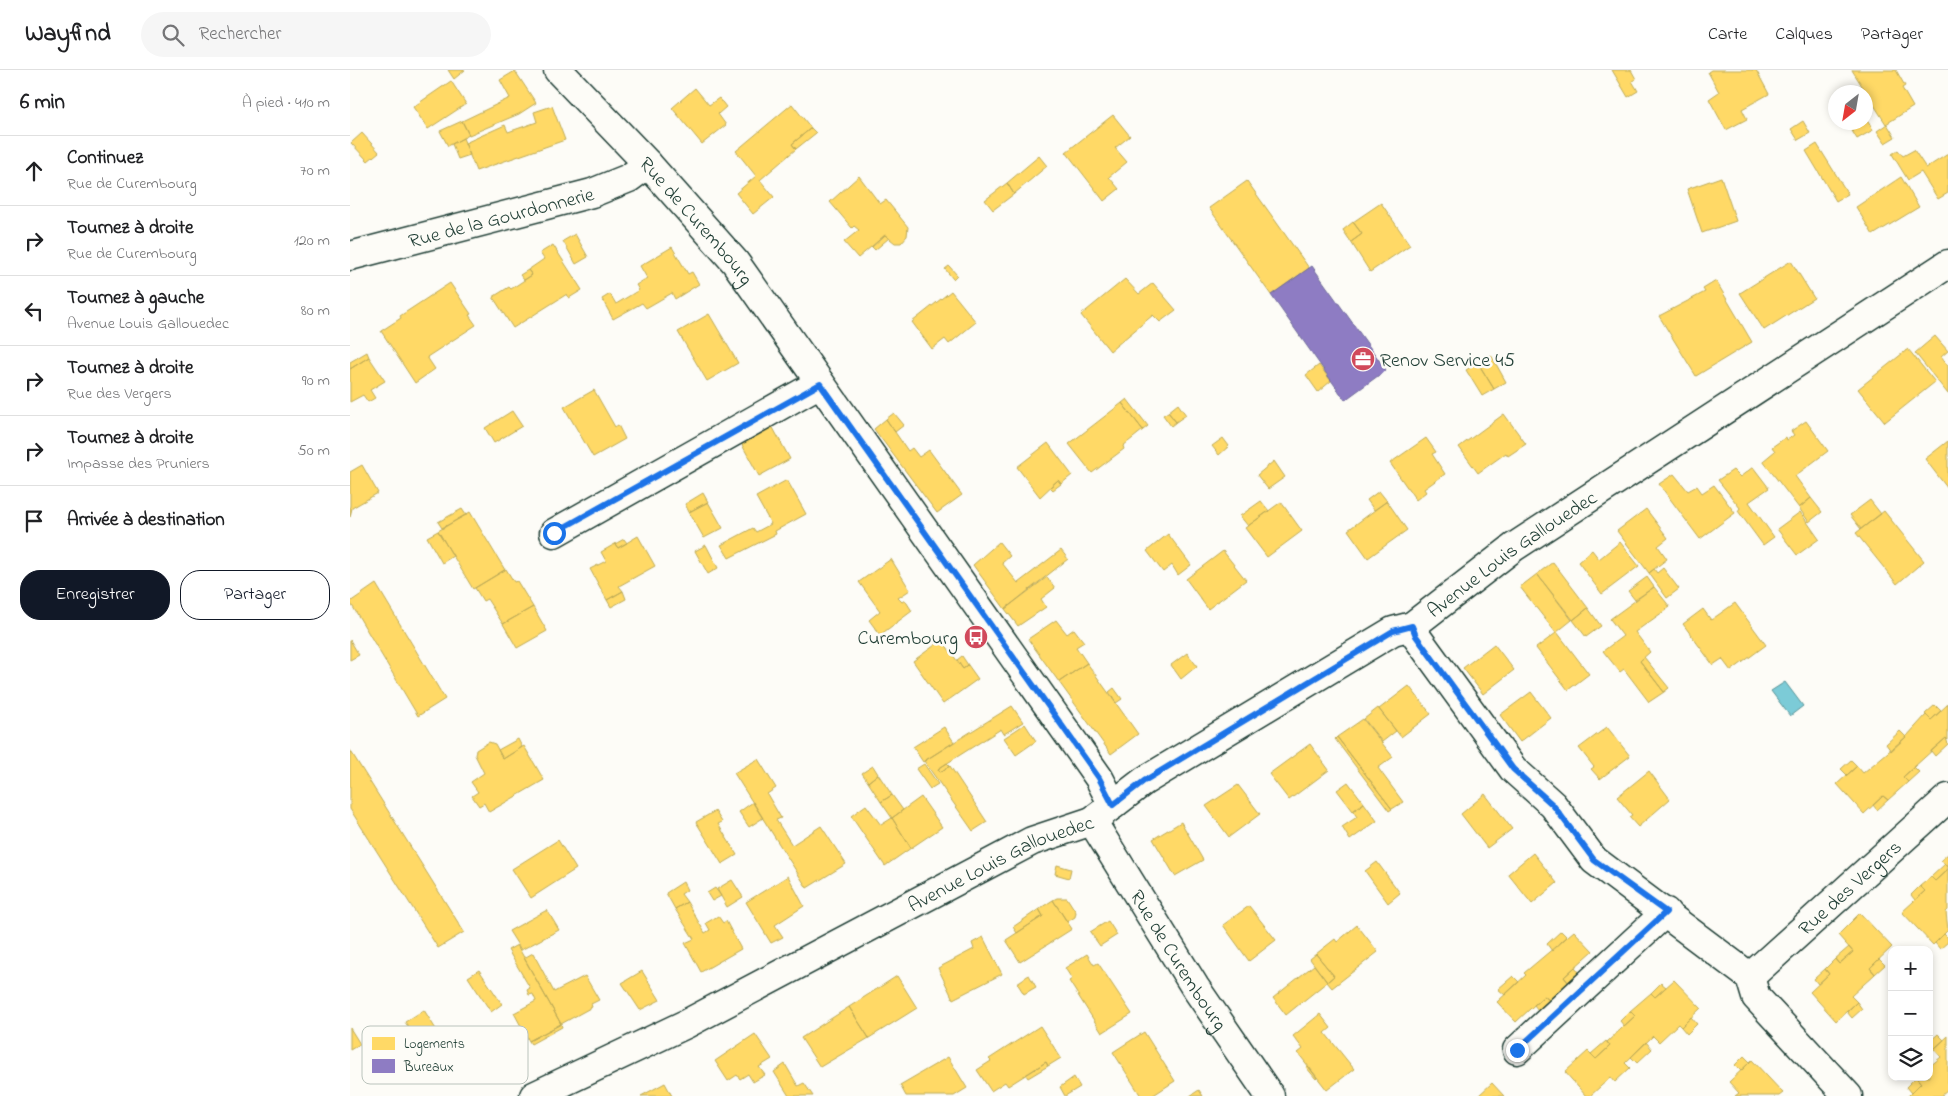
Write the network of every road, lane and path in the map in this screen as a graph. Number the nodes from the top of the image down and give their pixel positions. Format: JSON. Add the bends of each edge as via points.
{"nodes":[{"id":1,"x":558,"y":70,"type":"edge"},
{"id":2,"x":648,"y":164,"type":"junction"},
{"id":3,"x":350,"y":256,"type":"edge"},
{"id":4,"x":1948,"y":264,"type":"edge"},
{"id":5,"x":820,"y":384,"type":"junction"},
{"id":6,"x":554,"y":533,"type":"dead end"},
{"id":7,"x":1412,"y":626,"type":"junction"},
{"id":8,"x":1948,"y":798,"type":"edge"},
{"id":9,"x":1103,"y":813,"type":"junction"},
{"id":10,"x":1666,"y":912,"type":"junction"},
{"id":11,"x":1750,"y":977,"type":"junction"},
{"id":12,"x":1517,"y":1050,"type":"dead end"},
{"id":13,"x":534,"y":1096,"type":"edge"},
{"id":14,"x":1270,"y":1096,"type":"edge"},
{"id":15,"x":1848,"y":1096,"type":"edge"}],
"edges":[{"from":1,"to":2,"type":"street","name":"Rue de Curembourg"},
{"from":2,"to":3,"type":"street","name":"Rue de la Gourdonnerie","via":[[629,178],[592,193]]},
{"from":2,"to":5,"type":"street","name":"Rue de Curembourg","via":[[735,262]]},
{"from":4,"to":7,"type":"street","name":"Avenue Louis Gallouedec","via":[[1514,547]]},
{"from":5,"to":6,"type":"street"},
{"from":5,"to":9,"type":"street","name":"Rue de Curembourg","via":[[1099,778]]},
{"from":7,"to":9,"type":"street","name":"Avenue Louis Gallouedec","via":[[1393,631],[1297,688],[1144,781]]},
{"from":7,"to":10,"type":"street","via":[[1416,636],[1513,769],[1553,805],[1594,860]]},
{"from":8,"to":11,"type":"street","name":"Rue des Vergers"},
{"from":9,"to":13,"type":"street","name":"Avenue Louis Gallouedec","via":[[1032,841],[686,1024]]},
{"from":9,"to":14,"type":"street","name":"Rue de Curembourg","via":[[1195,987]]},
{"from":10,"to":11,"type":"street"},
{"from":10,"to":12,"type":"street"},
{"from":11,"to":15,"type":"street","via":[[1756,997]]}]}
